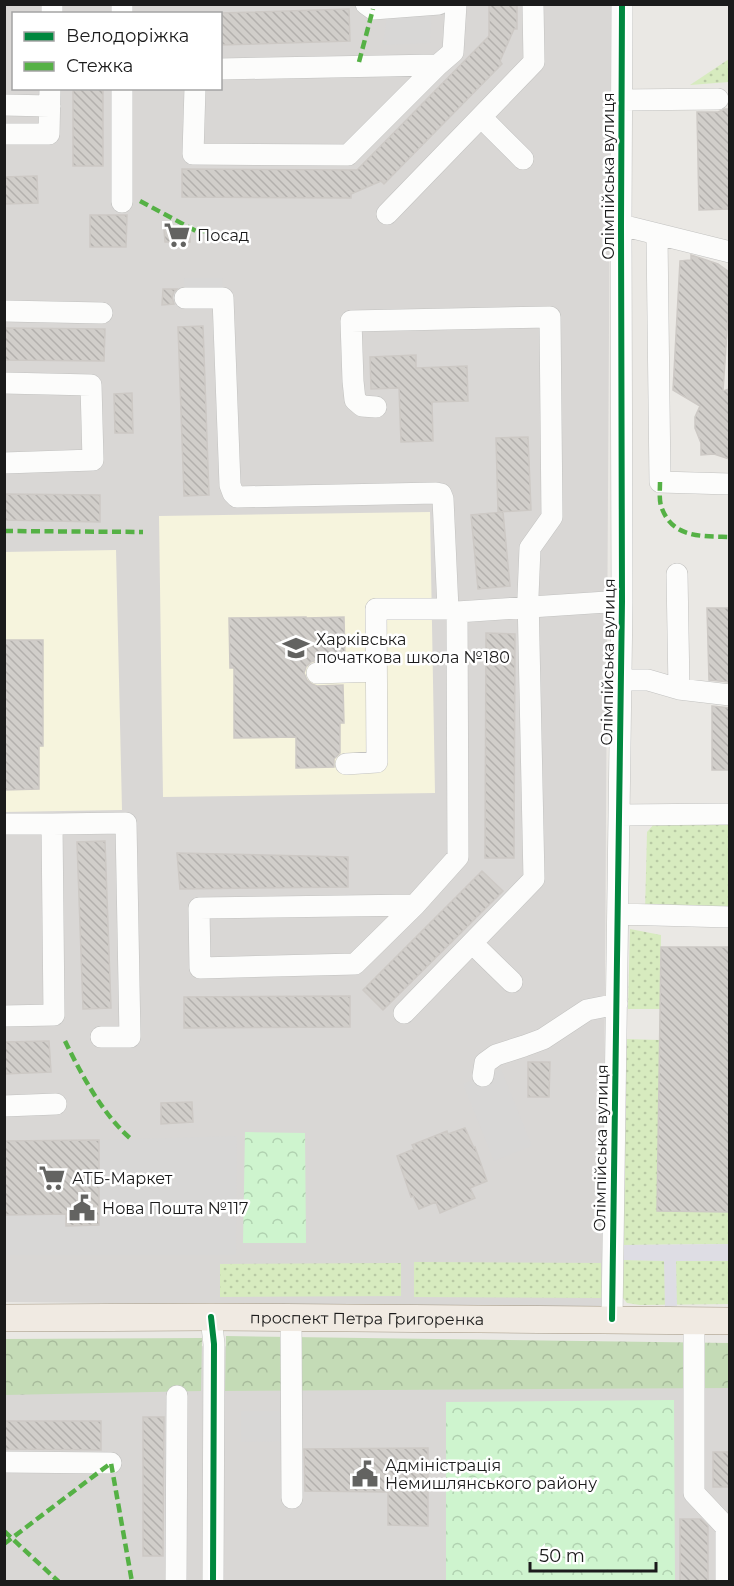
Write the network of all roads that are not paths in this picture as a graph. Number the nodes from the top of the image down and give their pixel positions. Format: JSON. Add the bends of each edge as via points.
{"nodes":[{"id":1,"x":366,"y":4,"type":"edge"},
{"id":2,"x":439,"y":4,"type":"edge"},
{"id":3,"x":456,"y":4,"type":"edge"},
{"id":4,"x":533,"y":4,"type":"edge"},
{"id":5,"x":622,"y":4,"type":"edge"},
{"id":6,"x":438,"y":65,"type":"junction"},
{"id":7,"x":222,"y":69,"type":"edge"},
{"id":8,"x":122,"y":90,"type":"edge"},
{"id":9,"x":195,"y":90,"type":"edge"},
{"id":10,"x":50,"y":97,"type":"edge"},
{"id":11,"x":718,"y":99,"type":"dead end"},
{"id":12,"x":622,"y":100,"type":"junction"},
{"id":13,"x":4,"y":105,"type":"edge"},
{"id":14,"x":481,"y":117,"type":"junction"},
{"id":15,"x":4,"y":134,"type":"edge"},
{"id":16,"x":523,"y":159,"type":"dead end"},
{"id":17,"x":122,"y":202,"type":"dead end"},
{"id":18,"x":387,"y":214,"type":"dead end"},
{"id":19,"x":621,"y":225,"type":"junction"},
{"id":20,"x":657,"y":235,"type":"junction"},
{"id":21,"x":729,"y":252,"type":"edge"},
{"id":22,"x":185,"y":298,"type":"dead end"},
{"id":23,"x":4,"y":311,"type":"edge"},
{"id":24,"x":102,"y":313,"type":"dead end"},
{"id":25,"x":4,"y":383,"type":"edge"},
{"id":26,"x":376,"y":407,"type":"dead end"},
{"id":27,"x":4,"y":463,"type":"edge"},
{"id":28,"x":729,"y":484,"type":"edge"},
{"id":29,"x":677,"y":574,"type":"dead end"},
{"id":30,"x":622,"y":601,"type":"junction"},
{"id":31,"x":528,"y":606,"type":"junction"},
{"id":32,"x":453,"y":610,"type":"junction"},
{"id":33,"x":376,"y":671,"type":"junction"},
{"id":34,"x":317,"y":673,"type":"dead end"},
{"id":35,"x":621,"y":680,"type":"junction"},
{"id":36,"x":679,"y":690,"type":"junction"},
{"id":37,"x":729,"y":695,"type":"edge"},
{"id":38,"x":346,"y":764,"type":"dead end"},
{"id":39,"x":729,"y":814,"type":"edge"},
{"id":40,"x":620,"y":815,"type":"junction"},
{"id":41,"x":4,"y":824,"type":"edge"},
{"id":42,"x":52,"y":824,"type":"junction"},
{"id":43,"x":415,"y":905,"type":"junction"},
{"id":44,"x":618,"y":914,"type":"junction"},
{"id":45,"x":729,"y":917,"type":"edge"},
{"id":46,"x":472,"y":943,"type":"junction"},
{"id":47,"x":512,"y":982,"type":"dead end"},
{"id":48,"x":617,"y":1004,"type":"junction"},
{"id":49,"x":404,"y":1013,"type":"dead end"},
{"id":50,"x":4,"y":1016,"type":"edge"},
{"id":51,"x":102,"y":1037,"type":"dead end"},
{"id":52,"x":483,"y":1076,"type":"dead end"},
{"id":53,"x":56,"y":1104,"type":"dead end"},
{"id":54,"x":4,"y":1106,"type":"edge"},
{"id":55,"x":211,"y":1317,"type":"junction"},
{"id":56,"x":4,"y":1318,"type":"edge"},
{"id":57,"x":291,"y":1318,"type":"junction"},
{"id":58,"x":612,"y":1319,"type":"junction"},
{"id":59,"x":694,"y":1320,"type":"junction"},
{"id":60,"x":729,"y":1320,"type":"edge"},
{"id":61,"x":177,"y":1396,"type":"dead end"},
{"id":62,"x":4,"y":1462,"type":"edge"},
{"id":63,"x":111,"y":1463,"type":"dead end"},
{"id":64,"x":291,"y":1498,"type":"dead end"},
{"id":65,"x":728,"y":1527,"type":"edge"},
{"id":66,"x":176,"y":1581,"type":"edge"},
{"id":67,"x":213,"y":1581,"type":"edge"},
{"id":68,"x":726,"y":1581,"type":"edge"}],
"edges":[{"from":1,"to":2,"type":"street","via":[[373,9]]},
{"from":3,"to":6,"type":"street","via":[[453,52]]},
{"from":4,"to":14,"type":"street","via":[[534,62]]},
{"from":5,"to":12,"type":"street","name":"Олімпійська вулиця"},
{"from":6,"to":7,"type":"street"},
{"from":6,"to":9,"type":"street","via":[[348,155],[193,154]]},
{"from":8,"to":17,"type":"street"},
{"from":10,"to":13,"type":"street"},
{"from":10,"to":15,"type":"street","via":[[49,134]]},
{"from":11,"to":12,"type":"street"},
{"from":12,"to":19,"type":"street","name":"Олімпійська вулиця"},
{"from":14,"to":16,"type":"street"},
{"from":14,"to":18,"type":"street"},
{"from":19,"to":20,"type":"street"},
{"from":19,"to":30,"type":"street","name":"Олімпійська вулиця"},
{"from":20,"to":21,"type":"street"},
{"from":20,"to":28,"type":"street","via":[[660,482]]},
{"from":22,"to":32,"type":"street","via":[[223,298],[233,493],[237,497],[441,494]]},
{"from":23,"to":24,"type":"street"},
{"from":25,"to":27,"type":"street","via":[[91,385],[93,460]]},
{"from":26,"to":31,"type":"street","via":[[362,406],[355,400],[351,321],[550,317],[552,517],[530,548]]},
{"from":29,"to":36,"type":"street"},
{"from":30,"to":31,"type":"street"},
{"from":30,"to":35,"type":"street","name":"Олімпійська вулиця"},
{"from":31,"to":32,"type":"street"},
{"from":31,"to":46,"type":"street","via":[[534,879]]},
{"from":32,"to":33,"type":"street","via":[[376,609]]},
{"from":32,"to":43,"type":"street","via":[[458,857]]},
{"from":33,"to":34,"type":"street"},
{"from":33,"to":38,"type":"street","via":[[377,762]]},
{"from":35,"to":36,"type":"street","via":[[648,680]]},
{"from":35,"to":40,"type":"street","name":"Олімпійська вулиця"},
{"from":36,"to":37,"type":"street"},
{"from":39,"to":40,"type":"street"},
{"from":40,"to":44,"type":"street","name":"Олімпійська вулиця"},
{"from":41,"to":42,"type":"street"},
{"from":42,"to":50,"type":"street","via":[[54,1015]]},
{"from":42,"to":51,"type":"street","via":[[126,823],[130,1037]]},
{"from":43,"to":43,"type":"street","via":[[355,964],[200,968],[199,908]]},
{"from":44,"to":45,"type":"street"},
{"from":44,"to":48,"type":"street","name":"Олімпійська вулиця"},
{"from":46,"to":47,"type":"street"},
{"from":46,"to":49,"type":"street"},
{"from":48,"to":52,"type":"street","via":[[587,1010],[543,1039],[496,1055],[485,1063]]},
{"from":48,"to":58,"type":"street","name":"Олімпійська вулиця"},
{"from":53,"to":54,"type":"street"},
{"from":55,"to":56,"type":"main road","name":"проспект Петра Григоренка"},
{"from":55,"to":57,"type":"main road","name":"проспект Петра Григоренка"},
{"from":55,"to":67,"type":"street"},
{"from":57,"to":58,"type":"main road","name":"проспект Петра Григоренка"},
{"from":57,"to":64,"type":"street"},
{"from":58,"to":59,"type":"main road","name":"проспект Петра Григоренка"},
{"from":59,"to":60,"type":"main road","name":"проспект Петра Григоренка"},
{"from":59,"to":65,"type":"street","via":[[694,1493]]},
{"from":61,"to":66,"type":"street"},
{"from":62,"to":63,"type":"street"},
{"from":65,"to":68,"type":"street"}]}
